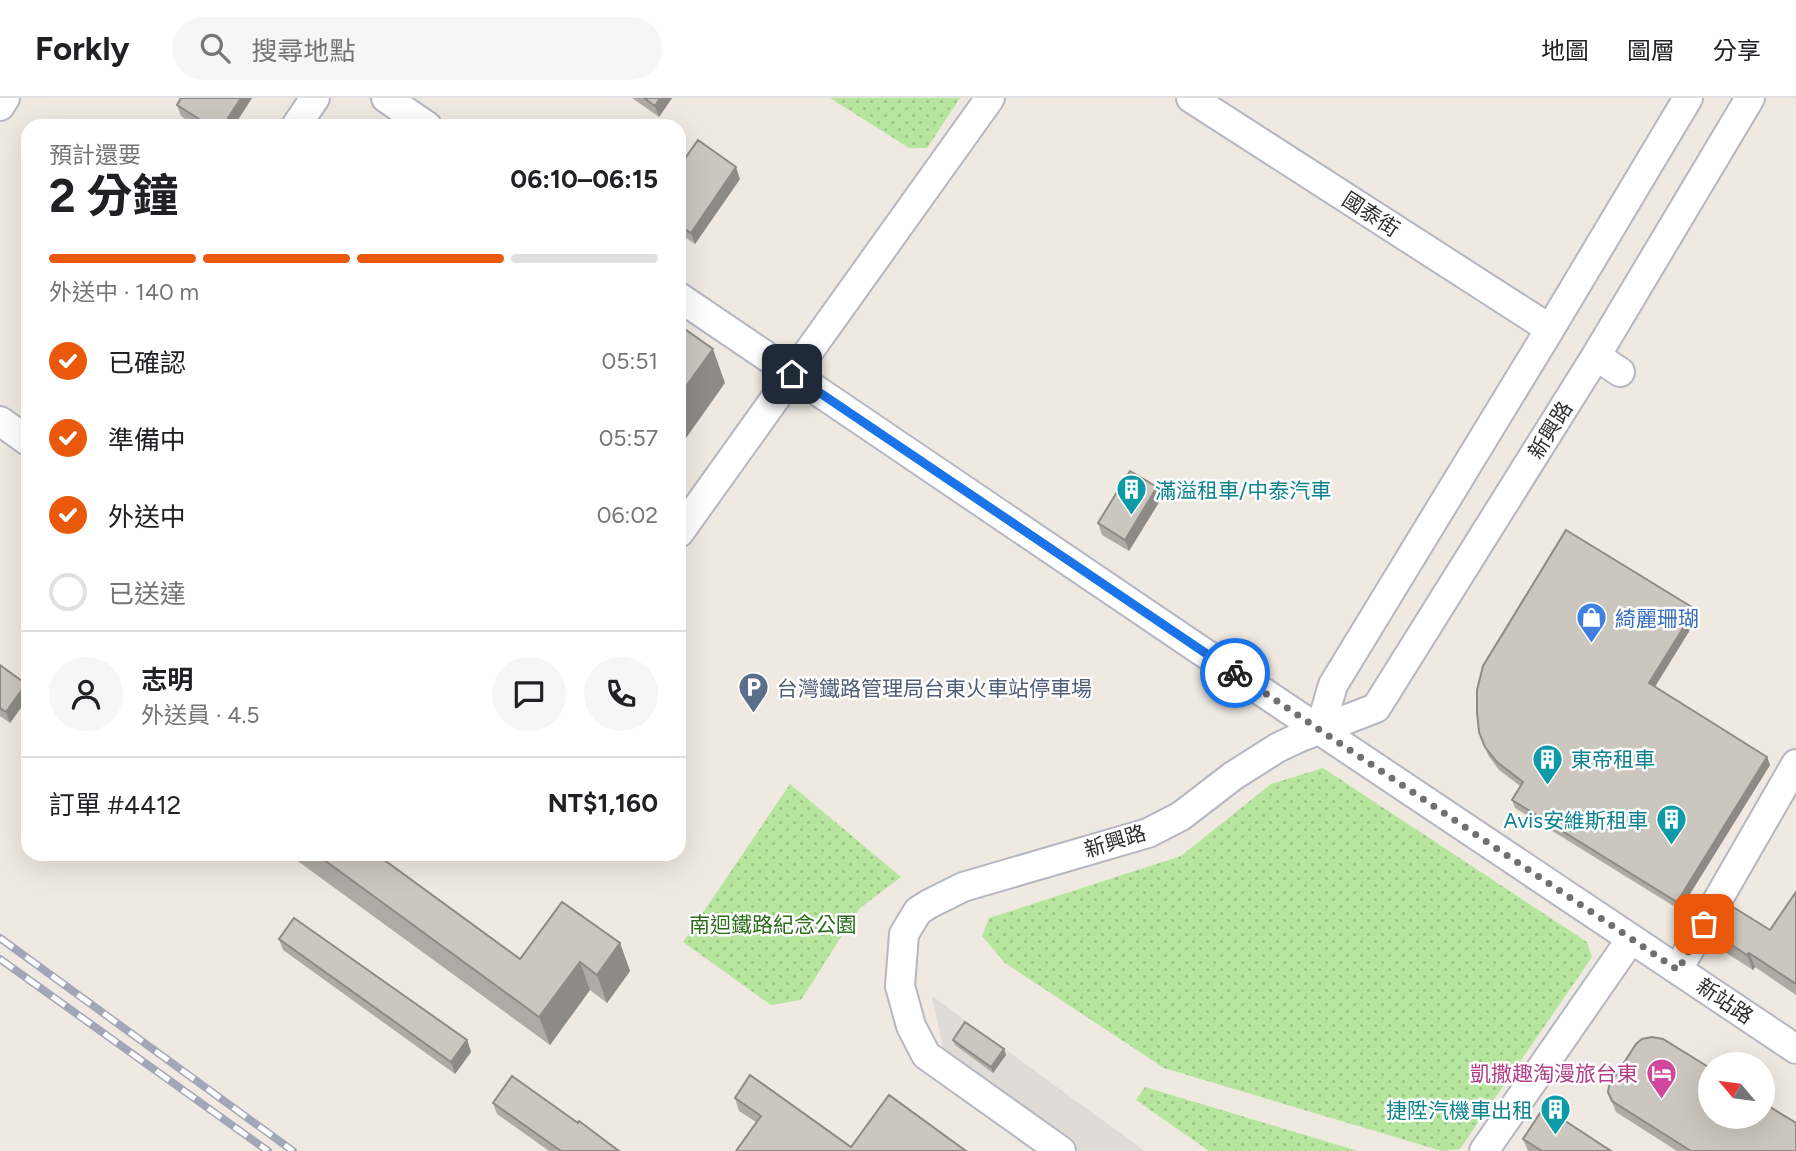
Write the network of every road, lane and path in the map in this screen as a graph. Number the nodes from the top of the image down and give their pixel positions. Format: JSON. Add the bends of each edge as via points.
{"nodes":[{"id":1,"x":5,"y":98,"type":"edge"},
{"id":2,"x":316,"y":98,"type":"edge"},
{"id":3,"x":386,"y":98,"type":"edge"},
{"id":4,"x":990,"y":98,"type":"edge"},
{"id":5,"x":1191,"y":98,"type":"edge"},
{"id":6,"x":1688,"y":98,"type":"edge"},
{"id":7,"x":1750,"y":98,"type":"edge"},
{"id":8,"x":0,"y":106,"type":"edge"},
{"id":9,"x":301,"y":119,"type":"edge"},
{"id":10,"x":417,"y":119,"type":"edge"},
{"id":11,"x":686,"y":303,"type":"edge"},
{"id":12,"x":1550,"y":329,"type":"junction"},
{"id":13,"x":1595,"y":356,"type":"junction"},
{"id":14,"x":1620,"y":372,"type":"dead end"},
{"id":15,"x":792,"y":374,"type":"junction"},
{"id":16,"x":0,"y":421,"type":"edge"},
{"id":17,"x":21,"y":436,"type":"edge"},
{"id":18,"x":686,"y":523,"type":"edge"},
{"id":19,"x":1320,"y":729,"type":"junction"},
{"id":20,"x":1796,"y":764,"type":"edge"},
{"id":21,"x":1631,"y":939,"type":"junction"},
{"id":22,"x":1678,"y":970,"type":"junction"},
{"id":23,"x":1796,"y":1049,"type":"edge"},
{"id":24,"x":1061,"y":1151,"type":"edge"},
{"id":25,"x":1484,"y":1151,"type":"edge"}],
"edges":[{"from":1,"to":8,"type":"street"},
{"from":2,"to":9,"type":"street"},
{"from":3,"to":10,"type":"street"},
{"from":4,"to":15,"type":"street"},
{"from":5,"to":12,"type":"street","name":"國泰街"},
{"from":6,"to":12,"type":"street"},
{"from":7,"to":13,"type":"street","name":"新興路"},
{"from":11,"to":15,"type":"street","name":"新站路"},
{"from":12,"to":19,"type":"street","via":[[1333,685]]},
{"from":13,"to":14,"type":"street"},
{"from":13,"to":19,"type":"street","name":"新興路","via":[[1376,708]]},
{"from":15,"to":18,"type":"street"},
{"from":15,"to":19,"type":"street","name":"新站路"},
{"from":16,"to":17,"type":"street"},
{"from":19,"to":21,"type":"street","name":"新站路"},
{"from":19,"to":24,"type":"street","name":"新興路","via":[[1277,748],[1181,816],[1147,833],[963,887],[918,911],[904,934],[900,986],[911,1026],[926,1055]]},
{"from":20,"to":22,"type":"street"},
{"from":21,"to":22,"type":"street","name":"新站路"},
{"from":21,"to":25,"type":"street"},
{"from":22,"to":23,"type":"street","name":"新站路"}]}
